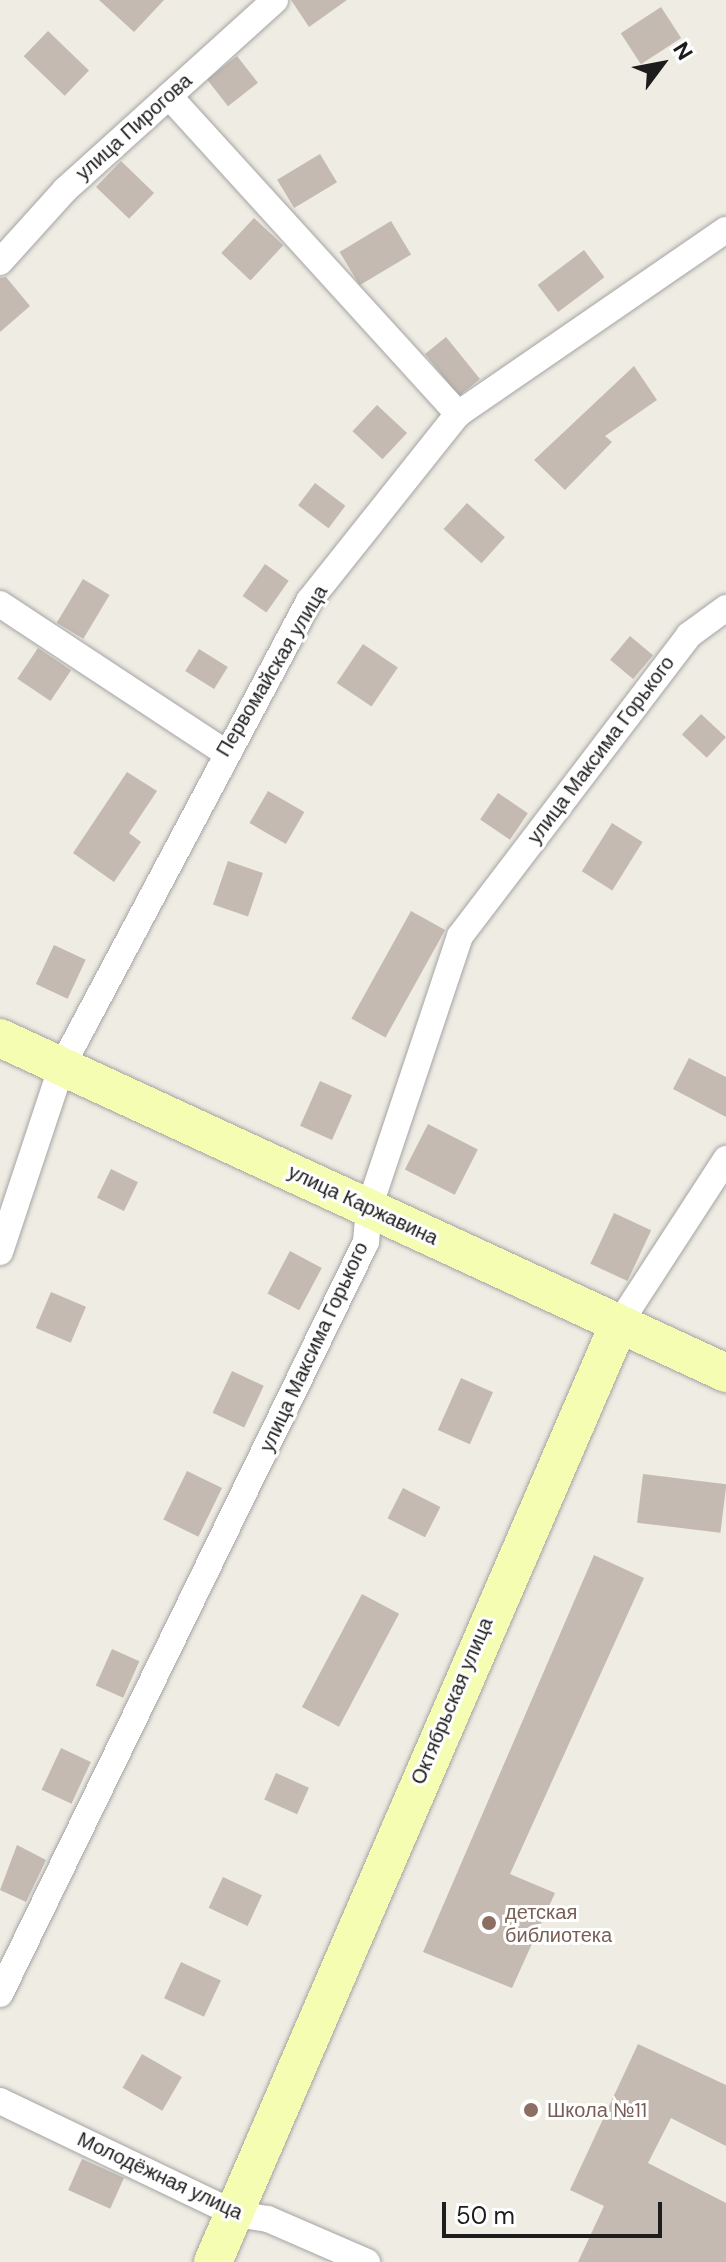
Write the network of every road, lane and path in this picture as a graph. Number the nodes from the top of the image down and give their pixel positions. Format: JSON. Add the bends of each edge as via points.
{"nodes":[{"id":1,"x":275,"y":0,"type":"edge"},
{"id":2,"x":169,"y":96,"type":"junction"},
{"id":3,"x":726,"y":230,"type":"edge"},
{"id":4,"x":0,"y":262,"type":"edge"},
{"id":5,"x":458,"y":414,"type":"junction"},
{"id":6,"x":0,"y":604,"type":"edge"},
{"id":7,"x":726,"y":608,"type":"edge"},
{"id":8,"x":223,"y":751,"type":"junction"},
{"id":9,"x":0,"y":1038,"type":"edge"},
{"id":10,"x":62,"y":1066,"type":"junction"},
{"id":11,"x":726,"y":1159,"type":"edge"},
{"id":12,"x":369,"y":1208,"type":"junction"},
{"id":13,"x":0,"y":1252,"type":"edge"},
{"id":14,"x":619,"y":1324,"type":"junction"},
{"id":15,"x":726,"y":1373,"type":"edge"},
{"id":16,"x":0,"y":1994,"type":"edge"},
{"id":17,"x":0,"y":2101,"type":"edge"},
{"id":18,"x":236,"y":2214,"type":"junction"},
{"id":19,"x":213,"y":2262,"type":"edge"},
{"id":20,"x":367,"y":2262,"type":"edge"}],
"edges":[{"from":1,"to":2,"type":"street","name":"улица Пирогова"},
{"from":2,"to":4,"type":"street","name":"улица Пирогова","via":[[65,190]]},
{"from":2,"to":5,"type":"street"},
{"from":3,"to":5,"type":"street","name":"Первомайская улица"},
{"from":5,"to":8,"type":"street","name":"Первомайская улица","via":[[309,601]]},
{"from":6,"to":8,"type":"street"},
{"from":7,"to":12,"type":"street","name":"улица Максима Горького","via":[[689,635],[460,936]]},
{"from":8,"to":10,"type":"street","name":"Первомайская улица"},
{"from":9,"to":10,"type":"street","name":"улица Каржавина"},
{"from":10,"to":12,"type":"street","name":"улица Каржавина"},
{"from":10,"to":13,"type":"street","name":"Первомайская улица"},
{"from":11,"to":14,"type":"street","name":"Октябрьская улица"},
{"from":12,"to":14,"type":"street","name":"улица Каржавина"},
{"from":12,"to":16,"type":"street","name":"улица Максима Горького","via":[[366,1242]]},
{"from":14,"to":15,"type":"street","name":"улица Каржавина"},
{"from":14,"to":18,"type":"street","name":"Октябрьская улица"},
{"from":17,"to":18,"type":"street","name":"Молодёжная улица"},
{"from":18,"to":19,"type":"street","name":"Октябрьская улица"},
{"from":18,"to":20,"type":"street","name":"Молодёжная улица","via":[[268,2219]]}]}
